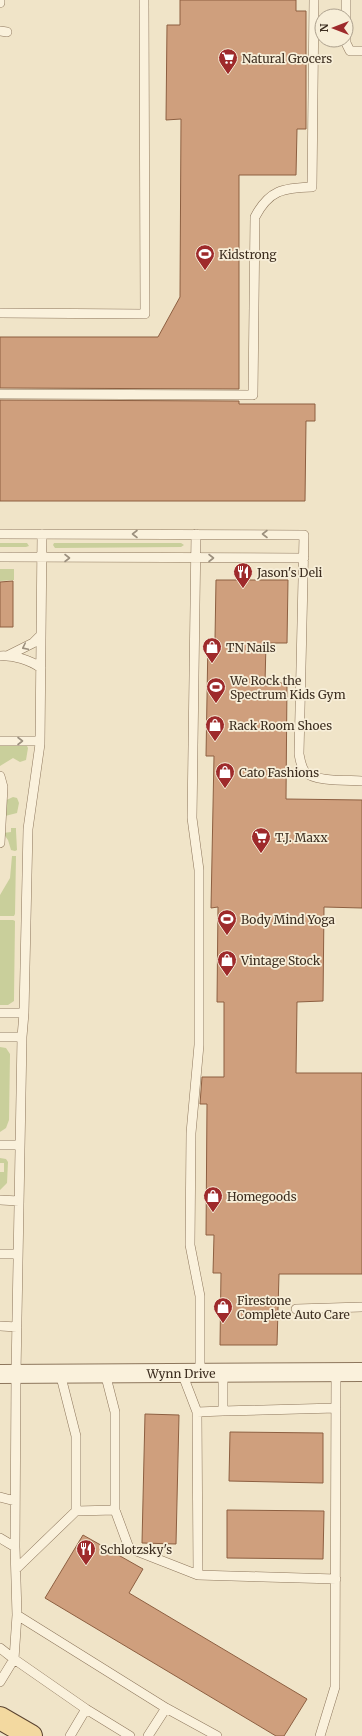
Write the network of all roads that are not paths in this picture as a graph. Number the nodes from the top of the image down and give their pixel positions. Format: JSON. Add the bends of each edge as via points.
{"nodes":[{"id":1,"x":0,"y":0,"type":"edge"},
{"id":2,"x":144,"y":0,"type":"edge"},
{"id":3,"x":314,"y":0,"type":"edge"},
{"id":4,"x":346,"y":0,"type":"edge"},
{"id":5,"x":0,"y":3,"type":"edge"},
{"id":6,"x":362,"y":51,"type":"edge"},
{"id":7,"x":0,"y":313,"type":"edge"},
{"id":8,"x":0,"y":394,"type":"edge"},
{"id":9,"x":0,"y":534,"type":"edge"},
{"id":10,"x":42,"y":534,"type":"junction"},
{"id":11,"x":196,"y":534,"type":"junction"},
{"id":12,"x":0,"y":558,"type":"edge"},
{"id":13,"x":41,"y":558,"type":"junction"},
{"id":14,"x":195,"y":558,"type":"junction"},
{"id":15,"x":304,"y":558,"type":"junction"},
{"id":16,"x":41,"y":635,"type":"junction"},
{"id":17,"x":3,"y":656,"type":"edge"},
{"id":18,"x":41,"y":668,"type":"junction"},
{"id":19,"x":0,"y":741,"type":"edge"},
{"id":20,"x":40,"y":741,"type":"junction"},
{"id":21,"x":0,"y":776,"type":"edge"},
{"id":22,"x":362,"y":781,"type":"edge"},
{"id":23,"x":0,"y":843,"type":"edge"},
{"id":24,"x":0,"y":1013,"type":"edge"},
{"id":25,"x":24,"y":1013,"type":"junction"},
{"id":26,"x":0,"y":1037,"type":"edge"},
{"id":27,"x":22,"y":1037,"type":"junction"},
{"id":28,"x":0,"y":1145,"type":"edge"},
{"id":29,"x":19,"y":1145,"type":"junction"},
{"id":30,"x":0,"y":1200,"type":"edge"},
{"id":31,"x":19,"y":1200,"type":"junction"},
{"id":32,"x":0,"y":1254,"type":"edge"},
{"id":33,"x":18,"y":1254,"type":"junction"},
{"id":34,"x":362,"y":1307,"type":"edge"},
{"id":35,"x":296,"y":1309,"type":"dead end"},
{"id":36,"x":0,"y":1326,"type":"edge"},
{"id":37,"x":17,"y":1327,"type":"junction"},
{"id":38,"x":336,"y":1372,"type":"junction"},
{"id":39,"x":362,"y":1372,"type":"edge"},
{"id":40,"x":60,"y":1373,"type":"junction"},
{"id":41,"x":105,"y":1373,"type":"junction"},
{"id":42,"x":191,"y":1373,"type":"junction"},
{"id":43,"x":223,"y":1373,"type":"junction"},
{"id":44,"x":8,"y":1374,"type":"edge"},
{"id":45,"x":336,"y":1408,"type":"junction"},
{"id":46,"x":223,"y":1411,"type":"junction"},
{"id":47,"x":197,"y":1412,"type":"junction"},
{"id":48,"x":0,"y":1497,"type":"edge"},
{"id":49,"x":16,"y":1501,"type":"junction"},
{"id":50,"x":115,"y":1510,"type":"junction"},
{"id":51,"x":76,"y":1511,"type":"junction"},
{"id":52,"x":0,"y":1538,"type":"edge"},
{"id":53,"x":15,"y":1547,"type":"junction"},
{"id":54,"x":16,"y":1569,"type":"junction"},
{"id":55,"x":198,"y":1575,"type":"junction"},
{"id":56,"x":336,"y":1579,"type":"junction"},
{"id":57,"x":17,"y":1615,"type":"junction"},
{"id":58,"x":0,"y":1648,"type":"edge"},
{"id":59,"x":14,"y":1659,"type":"junction"},
{"id":60,"x":0,"y":1682,"type":"edge"},
{"id":61,"x":166,"y":1708,"type":"junction"},
{"id":62,"x":86,"y":1709,"type":"junction"},
{"id":63,"x":0,"y":1718,"type":"edge"},
{"id":64,"x":31,"y":1736,"type":"edge"},
{"id":65,"x":70,"y":1736,"type":"edge"},
{"id":66,"x":130,"y":1736,"type":"edge"},
{"id":67,"x":148,"y":1736,"type":"edge"},
{"id":68,"x":217,"y":1736,"type":"edge"},
{"id":69,"x":320,"y":1736,"type":"edge"}],
"edges":[{"from":1,"to":5,"type":"lane"},
{"from":2,"to":7,"type":"lane","via":[[145,314]]},
{"from":3,"to":8,"type":"lane","via":[[312,188],[289,188],[273,194],[255,217],[253,395]]},
{"from":4,"to":6,"type":"lane","via":[[346,43],[350,51]]},
{"from":9,"to":10,"type":"lane"},
{"from":11,"to":10,"type":"lane","one_way":true},
{"from":10,"to":13,"type":"lane"},
{"from":11,"to":14,"type":"lane"},
{"from":15,"to":11,"type":"lane","one_way":true,"via":[[304,535]]},
{"from":12,"to":13,"type":"lane"},
{"from":13,"to":14,"type":"lane","one_way":true},
{"from":13,"to":16,"type":"lane"},
{"from":14,"to":15,"type":"lane","one_way":true},
{"from":14,"to":42,"type":"lane","via":[[192,818],[199,870],[198,1046],[191,1133],[190,1245],[200,1296]]},
{"from":15,"to":22,"type":"lane","via":[[299,754],[301,764],[305,772],[316,778]]},
{"from":16,"to":17,"type":"lane","one_way":true,"via":[[29,646]]},
{"from":16,"to":18,"type":"lane"},
{"from":17,"to":18,"type":"lane","via":[[32,662]]},
{"from":18,"to":20,"type":"lane"},
{"from":19,"to":20,"type":"lane","one_way":true},
{"from":20,"to":25,"type":"lane","via":[[28,829]]},
{"from":21,"to":23,"type":"lane","via":[[3,787]]},
{"from":24,"to":25,"type":"lane"},
{"from":25,"to":27,"type":"lane"},
{"from":26,"to":27,"type":"lane"},
{"from":27,"to":29,"type":"lane"},
{"from":28,"to":29,"type":"lane"},
{"from":29,"to":31,"type":"lane"},
{"from":30,"to":31,"type":"lane"},
{"from":31,"to":33,"type":"lane"},
{"from":32,"to":33,"type":"lane"},
{"from":33,"to":37,"type":"lane"},
{"from":34,"to":35,"type":"lane"},
{"from":36,"to":37,"type":"lane"},
{"from":37,"to":44,"type":"lane"},
{"from":38,"to":39,"type":"street","name":"Wynn Drive"},
{"from":38,"to":43,"type":"street","name":"Wynn Drive"},
{"from":38,"to":45,"type":"lane"},
{"from":40,"to":41,"type":"street","name":"Wynn Drive"},
{"from":40,"to":44,"type":"street","name":"Wynn Drive"},
{"from":40,"to":51,"type":"lane","via":[[76,1436]]},
{"from":41,"to":42,"type":"street","name":"Wynn Drive"},
{"from":41,"to":50,"type":"lane","via":[[115,1412]]},
{"from":42,"to":43,"type":"street","name":"Wynn Drive"},
{"from":42,"to":47,"type":"lane"},
{"from":43,"to":46,"type":"lane"},
{"from":44,"to":49,"type":"lane"},
{"from":45,"to":46,"type":"lane"},
{"from":45,"to":56,"type":"lane"},
{"from":46,"to":47,"type":"lane"},
{"from":47,"to":55,"type":"lane"},
{"from":48,"to":49,"type":"lane"},
{"from":49,"to":53,"type":"lane"},
{"from":50,"to":51,"type":"lane"},
{"from":50,"to":55,"type":"lane","via":[[129,1548]]},
{"from":51,"to":54,"type":"lane"},
{"from":52,"to":53,"type":"lane"},
{"from":53,"to":54,"type":"lane"},
{"from":54,"to":57,"type":"lane"},
{"from":55,"to":56,"type":"lane"},
{"from":56,"to":69,"type":"lane","via":[[335,1687]]},
{"from":57,"to":59,"type":"lane"},
{"from":57,"to":61,"type":"lane"},
{"from":58,"to":59,"type":"lane"},
{"from":59,"to":60,"type":"lane"},
{"from":59,"to":62,"type":"lane"},
{"from":61,"to":67,"type":"lane"},
{"from":61,"to":68,"type":"lane"},
{"from":62,"to":65,"type":"lane"},
{"from":62,"to":66,"type":"lane"},
{"from":63,"to":64,"type":"main road"}]}
